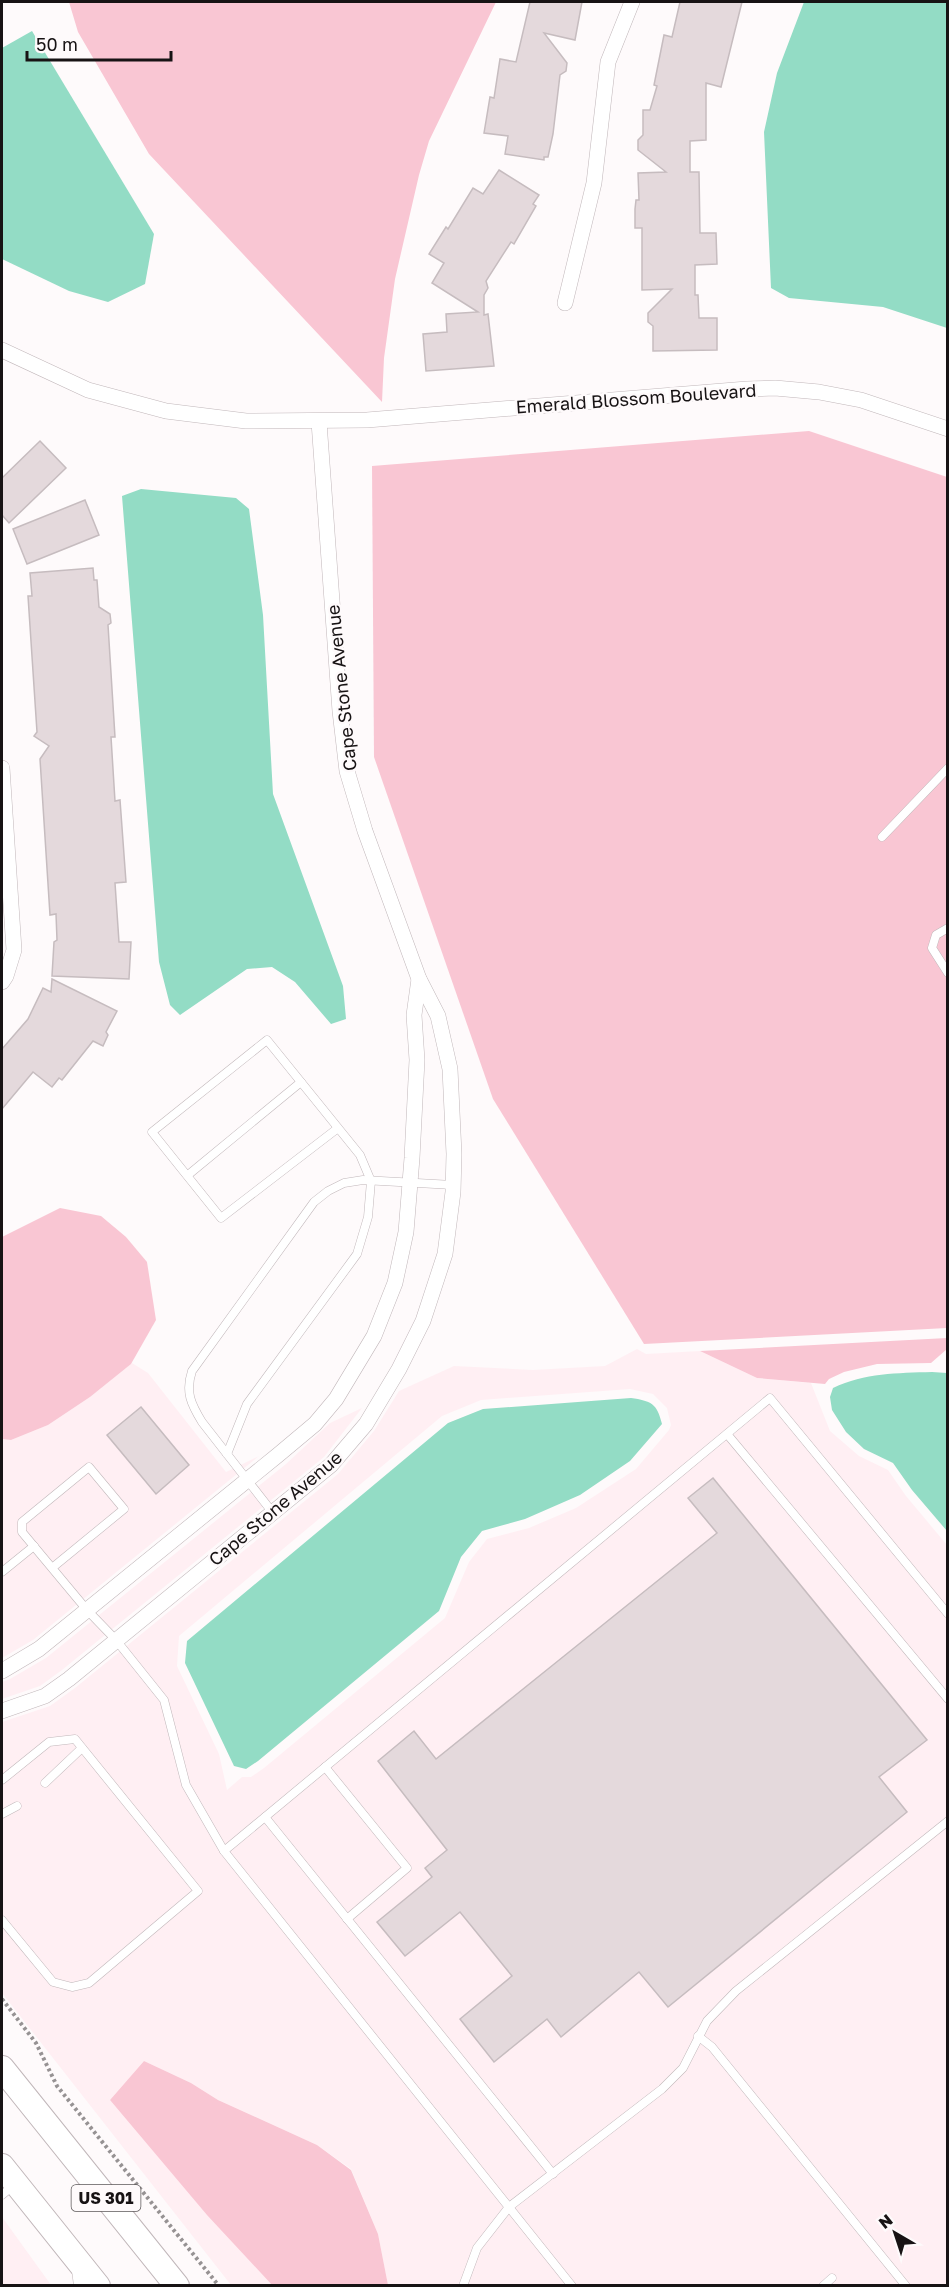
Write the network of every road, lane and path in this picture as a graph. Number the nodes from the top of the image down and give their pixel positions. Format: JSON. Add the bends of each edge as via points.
{"nodes":[{"id":1,"x":632,"y":2,"type":"edge"},
{"id":2,"x":565,"y":303,"type":"dead end"},
{"id":3,"x":2,"y":350,"type":"edge"},
{"id":4,"x":319,"y":422,"type":"junction"},
{"id":5,"x":948,"y":429,"type":"edge"},
{"id":6,"x":2,"y":768,"type":"edge"},
{"id":7,"x":948,"y":768,"type":"edge"},
{"id":8,"x":882,"y":837,"type":"dead end"},
{"id":9,"x":948,"y":928,"type":"edge"},
{"id":10,"x":948,"y":973,"type":"edge"},
{"id":11,"x":419,"y":979,"type":"junction"},
{"id":12,"x":2,"y":982,"type":"edge"},
{"id":13,"x":301,"y":1082,"type":"junction"},
{"id":14,"x":338,"y":1128,"type":"junction"},
{"id":15,"x":188,"y":1175,"type":"junction"},
{"id":16,"x":371,"y":1181,"type":"junction"},
{"id":17,"x":410,"y":1184,"type":"junction"},
{"id":18,"x":453,"y":1185,"type":"junction"},
{"id":19,"x":727,"y":1434,"type":"junction"},
{"id":20,"x":227,"y":1454,"type":"junction"},
{"id":21,"x":248,"y":1480,"type":"junction"},
{"id":22,"x":273,"y":1512,"type":"junction"},
{"id":23,"x":34,"y":1546,"type":"junction"},
{"id":24,"x":52,"y":1568,"type":"junction"},
{"id":25,"x":2,"y":1572,"type":"edge"},
{"id":26,"x":87,"y":1610,"type":"junction"},
{"id":27,"x":948,"y":1614,"type":"edge"},
{"id":28,"x":116,"y":1640,"type":"junction"},
{"id":29,"x":2,"y":1671,"type":"edge"},
{"id":30,"x":948,"y":1699,"type":"edge"},
{"id":31,"x":2,"y":1711,"type":"edge"},
{"id":32,"x":82,"y":1748,"type":"junction"},
{"id":33,"x":325,"y":1767,"type":"junction"},
{"id":34,"x":2,"y":1780,"type":"edge"},
{"id":35,"x":45,"y":1783,"type":"dead end"},
{"id":36,"x":17,"y":1806,"type":"dead end"},
{"id":37,"x":2,"y":1814,"type":"edge"},
{"id":38,"x":265,"y":1817,"type":"junction"},
{"id":39,"x":948,"y":1821,"type":"edge"},
{"id":40,"x":224,"y":1851,"type":"junction"},
{"id":41,"x":347,"y":1919,"type":"junction"},
{"id":42,"x":2,"y":1920,"type":"edge"},
{"id":43,"x":2,"y":2000,"type":"edge"},
{"id":44,"x":698,"y":2036,"type":"junction"},
{"id":45,"x":2,"y":2068,"type":"edge"},
{"id":46,"x":553,"y":2174,"type":"junction"},
{"id":47,"x":6,"y":2182,"type":"edge"},
{"id":48,"x":509,"y":2207,"type":"junction"},
{"id":49,"x":75,"y":2257,"type":"junction"},
{"id":50,"x":832,"y":2278,"type":"dead end"},
{"id":51,"x":78,"y":2286,"type":"edge"},
{"id":52,"x":98,"y":2286,"type":"edge"},
{"id":53,"x":177,"y":2286,"type":"edge"},
{"id":54,"x":219,"y":2286,"type":"edge"},
{"id":55,"x":463,"y":2286,"type":"edge"},
{"id":56,"x":572,"y":2286,"type":"edge"},
{"id":57,"x":823,"y":2286,"type":"edge"},
{"id":58,"x":906,"y":2286,"type":"edge"}],
"edges":[{"from":1,"to":2,"type":"street","via":[[608,62],[594,183]]},
{"from":3,"to":4,"type":"street","name":"Emerald Blossom Boulevard","via":[[88,390],[166,411],[246,421]]},
{"from":4,"to":5,"type":"street","name":"Emerald Blossom Boulevard","via":[[775,388],[861,400]]},
{"from":4,"to":11,"type":"street","name":"Cape Stone Avenue","via":[[347,771]]},
{"from":6,"to":12,"type":"street","via":[[14,950]]},
{"from":7,"to":8,"type":"lane"},
{"from":9,"to":10,"type":"lane","via":[[936,935],[932,948]]},
{"from":11,"to":17,"type":"street","name":"Cape Stone Avenue","via":[[414,1015],[417,1060]]},
{"from":11,"to":18,"type":"street","name":"Cape Stone Avenue","via":[[438,1016],[450,1069]]},
{"from":13,"to":14,"type":"lane"},
{"from":13,"to":15,"type":"lane"},
{"from":13,"to":15,"type":"lane","via":[[267,1040],[152,1131]]},
{"from":14,"to":15,"type":"lane","via":[[221,1218]]},
{"from":14,"to":16,"type":"lane","via":[[360,1155]]},
{"from":16,"to":17,"type":"lane"},
{"from":16,"to":20,"type":"lane","via":[[368,1216],[357,1254],[247,1404]]},
{"from":16,"to":20,"type":"lane","via":[[344,1183],[314,1202],[192,1371],[188,1394],[192,1406]]},
{"from":17,"to":18,"type":"lane"},
{"from":17,"to":21,"type":"street","name":"Cape Stone Avenue","via":[[396,1283],[374,1336],[336,1399],[315,1424]]},
{"from":18,"to":22,"type":"street","name":"Cape Stone Avenue","via":[[445,1254],[423,1321],[399,1369],[366,1424],[332,1465]]},
{"from":19,"to":27,"type":"lane","via":[[771,1398]]},
{"from":19,"to":30,"type":"lane"},
{"from":19,"to":33,"type":"lane"},
{"from":20,"to":21,"type":"lane"},
{"from":21,"to":22,"type":"lane"},
{"from":21,"to":26,"type":"street","name":"Cape Stone Avenue"},
{"from":22,"to":28,"type":"street","name":"Cape Stone Avenue"},
{"from":23,"to":24,"type":"lane"},
{"from":23,"to":24,"type":"lane","via":[[22,1532],[22,1522],[89,1467],[124,1509]]},
{"from":23,"to":25,"type":"lane"},
{"from":24,"to":26,"type":"lane"},
{"from":26,"to":28,"type":"lane"},
{"from":26,"to":29,"type":"street","name":"Cape Stone Avenue","via":[[39,1649]]},
{"from":28,"to":31,"type":"street","name":"Cape Stone Avenue","via":[[45,1696]]},
{"from":28,"to":40,"type":"lane","via":[[164,1700],[186,1785]]},
{"from":32,"to":34,"type":"lane","via":[[75,1739],[49,1742]]},
{"from":32,"to":35,"type":"lane"},
{"from":32,"to":42,"type":"lane","via":[[198,1891],[89,1983],[72,1987],[53,1982]]},
{"from":33,"to":38,"type":"lane"},
{"from":33,"to":41,"type":"lane","via":[[407,1868]]},
{"from":36,"to":37,"type":"lane"},
{"from":38,"to":40,"type":"lane"},
{"from":38,"to":41,"type":"lane"},
{"from":39,"to":44,"type":"lane","via":[[736,1991]]},
{"from":40,"to":48,"type":"lane"},
{"from":41,"to":46,"type":"lane"},
{"from":43,"to":54,"type":"path","via":[[36,2043],[57,2086]]},
{"from":44,"to":46,"type":"lane","via":[[683,2068],[662,2089]]},
{"from":44,"to":58,"type":"lane","via":[[712,2047]]},
{"from":45,"to":53,"type":"main road","number":"US 301"},
{"from":46,"to":48,"type":"lane"},
{"from":47,"to":49,"type":"main road","number":"US 301"},
{"from":48,"to":55,"type":"lane","via":[[477,2248]]},
{"from":48,"to":56,"type":"lane"},
{"from":49,"to":51,"type":"lane"},
{"from":49,"to":52,"type":"main road","number":"US 301"},
{"from":50,"to":57,"type":"lane"}]}
